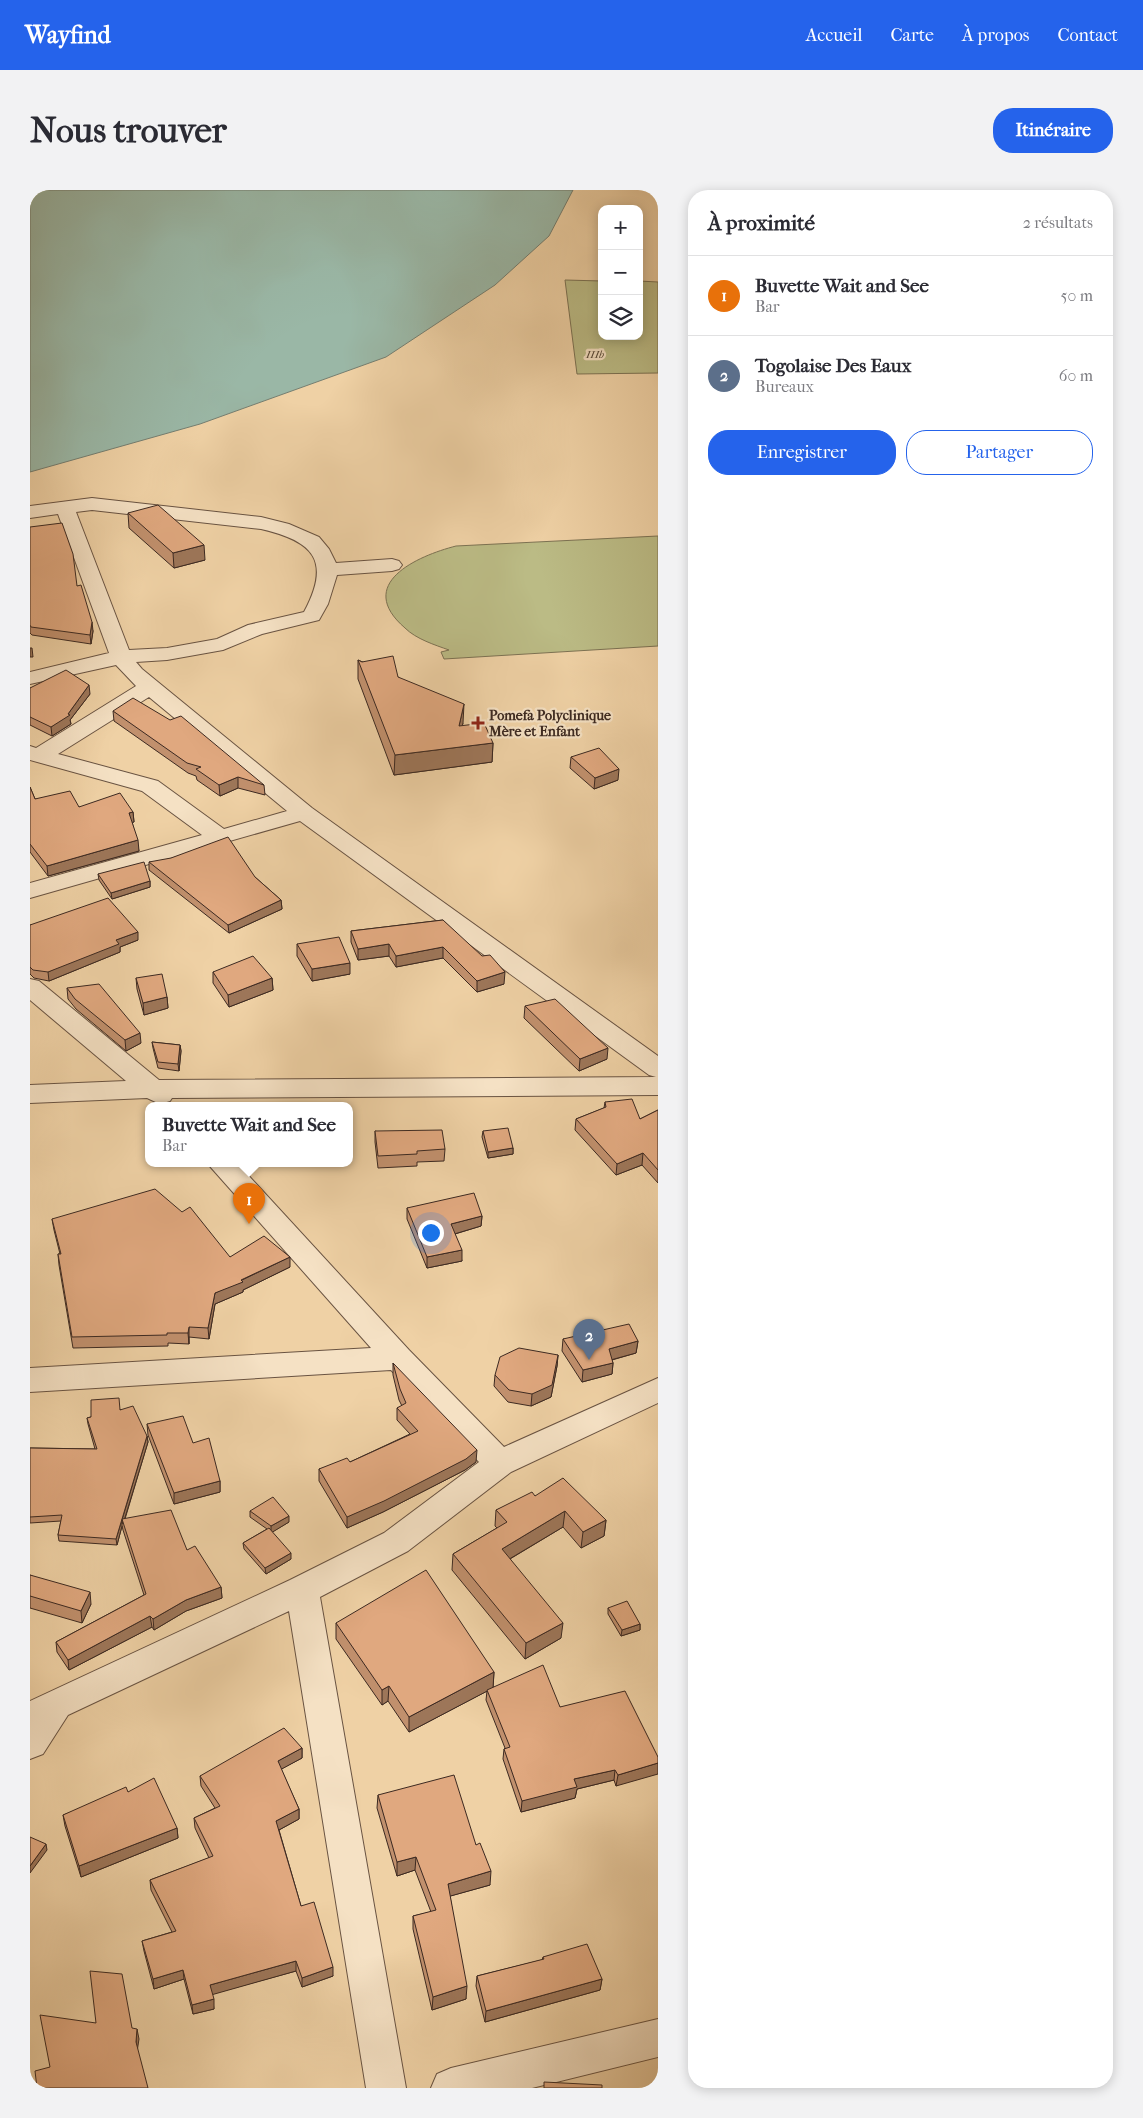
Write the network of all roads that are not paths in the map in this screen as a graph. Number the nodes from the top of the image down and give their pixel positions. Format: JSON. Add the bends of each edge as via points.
{"nodes":[{"id":1,"x":65,"y":507,"type":"junction"},
{"id":2,"x":30,"y":512,"type":"edge"},
{"id":3,"x":392,"y":564,"type":"dead end"},
{"id":4,"x":328,"y":570,"type":"junction"},
{"id":5,"x":121,"y":657,"type":"junction"},
{"id":6,"x":30,"y":678,"type":"edge"},
{"id":7,"x":151,"y":686,"type":"junction"},
{"id":8,"x":34,"y":755,"type":"edge"},
{"id":9,"x":304,"y":813,"type":"junction"},
{"id":10,"x":220,"y":837,"type":"junction"},
{"id":11,"x":30,"y":891,"type":"edge"},
{"id":12,"x":30,"y":987,"type":"edge"},
{"id":13,"x":658,"y":1069,"type":"edge"},
{"id":14,"x":658,"y":1086,"type":"edge"},
{"id":15,"x":30,"y":1094,"type":"edge"},
{"id":16,"x":162,"y":1097,"type":"edge"},
{"id":17,"x":225,"y":1167,"type":"edge"},
{"id":18,"x":398,"y":1358,"type":"junction"},
{"id":19,"x":30,"y":1380,"type":"edge"},
{"id":20,"x":658,"y":1390,"type":"edge"},
{"id":21,"x":500,"y":1462,"type":"junction"},
{"id":22,"x":302,"y":1590,"type":"junction"},
{"id":23,"x":44,"y":1710,"type":"edge"},
{"id":24,"x":30,"y":1743,"type":"edge"},
{"id":25,"x":658,"y":2038,"type":"edge"},
{"id":26,"x":386,"y":2088,"type":"edge"},
{"id":27,"x":451,"y":2088,"type":"edge"}],
"edges":[{"from":1,"to":2,"type":"street"},
{"from":1,"to":4,"type":"street","via":[[92,504],[125,510],[154,510],[287,529],[309,538],[322,551]]},
{"from":1,"to":5,"type":"street"},
{"from":3,"to":4,"type":"street"},
{"from":4,"to":5,"type":"street","via":[[322,601],[312,616],[255,629],[223,644],[167,654]]},
{"from":5,"to":6,"type":"street"},
{"from":5,"to":7,"type":"street","via":[[134,674]]},
{"from":7,"to":8,"type":"street"},
{"from":7,"to":9,"type":"street"},
{"from":8,"to":10,"type":"street","via":[[150,786]]},
{"from":9,"to":10,"type":"street"},
{"from":9,"to":13,"type":"street"},
{"from":10,"to":11,"type":"street"},
{"from":12,"to":16,"type":"street"},
{"from":14,"to":16,"type":"street"},
{"from":15,"to":16,"type":"street"},
{"from":17,"to":18,"type":"street"},
{"from":18,"to":19,"type":"street"},
{"from":18,"to":21,"type":"street"},
{"from":20,"to":21,"type":"street"},
{"from":21,"to":22,"type":"street","via":[[396,1542]]},
{"from":22,"to":23,"type":"street"},
{"from":22,"to":26,"type":"street"},
{"from":23,"to":24,"type":"street"},
{"from":25,"to":27,"type":"street"}]}
